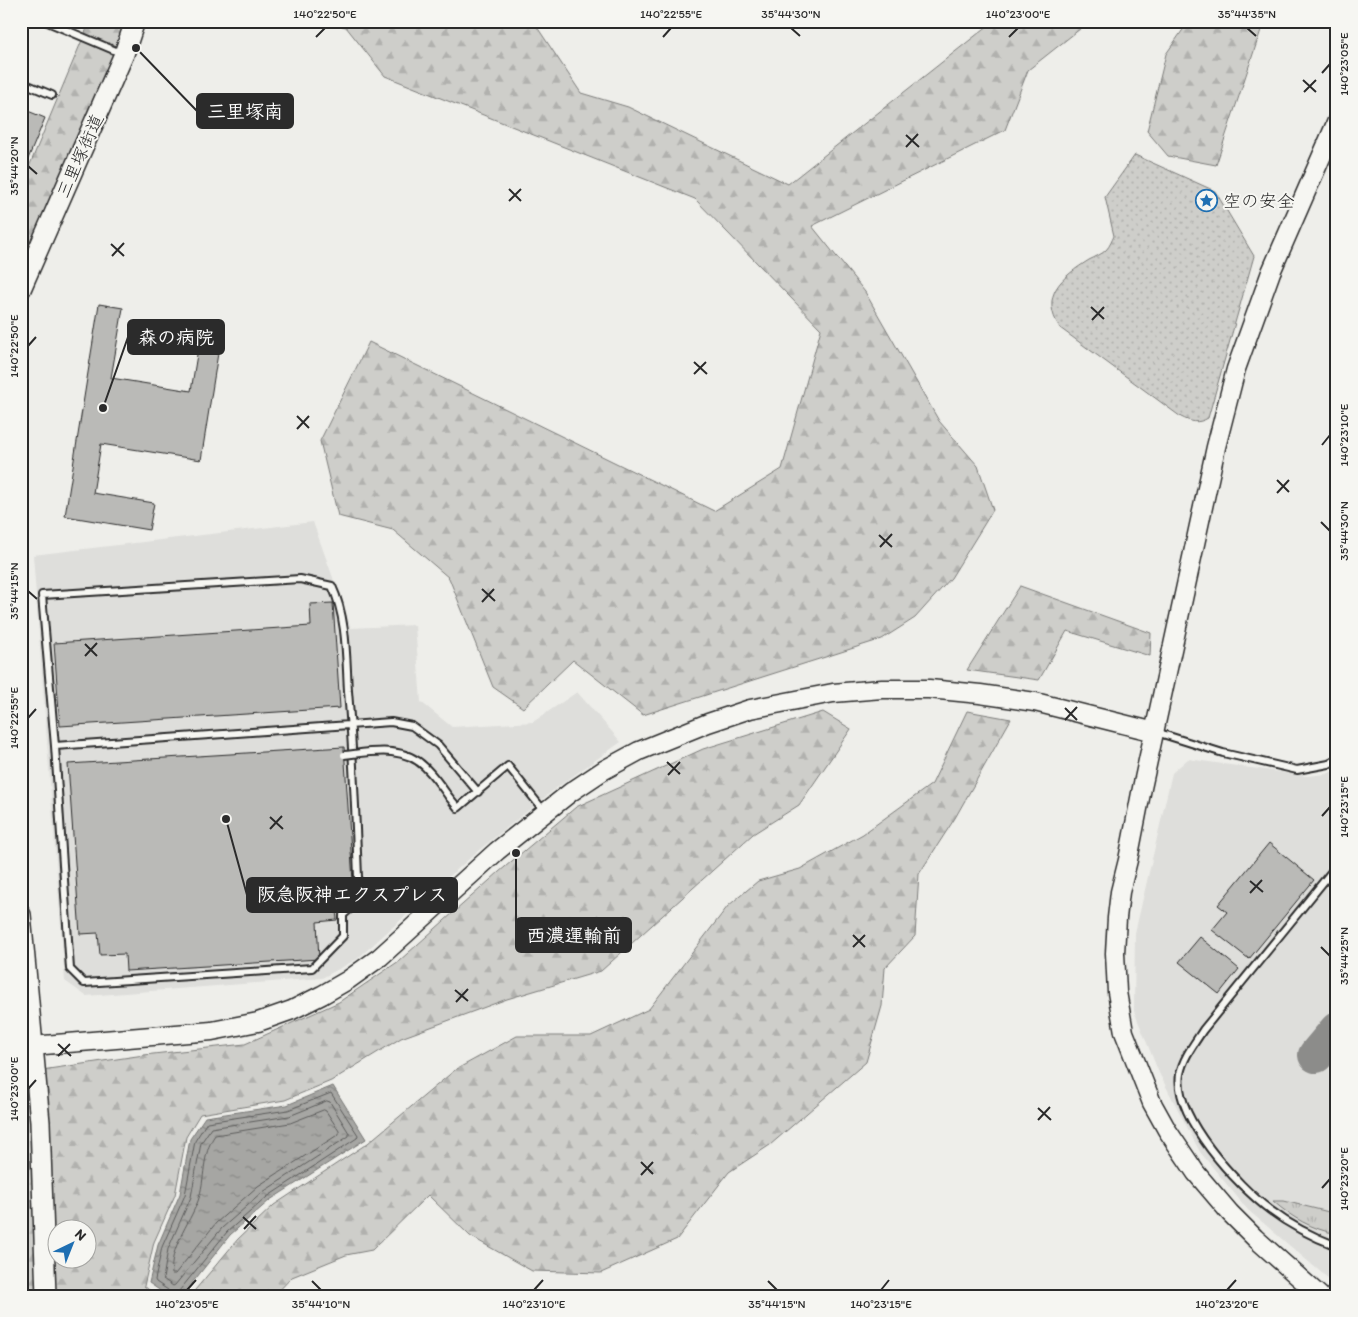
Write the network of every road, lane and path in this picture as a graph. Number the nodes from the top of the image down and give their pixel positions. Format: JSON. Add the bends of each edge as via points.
{"nodes":[{"id":1,"x":45,"y":21,"type":"edge"},
{"id":2,"x":135,"y":21,"type":"edge"},
{"id":3,"x":124,"y":54,"type":"junction"},
{"id":4,"x":21,"y":82,"type":"edge"},
{"id":5,"x":52,"y":95,"type":"dead end"},
{"id":6,"x":1337,"y":121,"type":"edge"},
{"id":7,"x":21,"y":289,"type":"edge"},
{"id":8,"x":351,"y":724,"type":"junction"},
{"id":9,"x":1155,"y":732,"type":"junction"},
{"id":10,"x":55,"y":746,"type":"junction"},
{"id":11,"x":344,"y":755,"type":"dead end"},
{"id":12,"x":1337,"y":759,"type":"edge"},
{"id":13,"x":478,"y":792,"type":"junction"},
{"id":14,"x":545,"y":812,"type":"junction"},
{"id":15,"x":1337,"y":865,"type":"edge"},
{"id":16,"x":21,"y":915,"type":"edge"},
{"id":17,"x":32,"y":1046,"type":"junction"},
{"id":18,"x":1337,"y":1246,"type":"edge"},
{"id":19,"x":46,"y":1296,"type":"edge"},
{"id":20,"x":1320,"y":1296,"type":"edge"}],
"edges":[{"from":1,"to":3,"type":"lane"},
{"from":2,"to":3,"type":"main road","name":"三里塚街道"},
{"from":3,"to":7,"type":"main road","name":"三里塚街道"},
{"from":4,"to":5,"type":"lane"},
{"from":6,"to":9,"type":"street","via":[[1271,272],[1236,369],[1216,447]]},
{"from":8,"to":10,"type":"lane"},
{"from":8,"to":10,"type":"lane","via":[[345,640],[338,600],[332,586],[300,579],[42,595]]},
{"from":8,"to":10,"type":"lane","via":[[359,901],[343,915],[343,936],[312,968],[84,983],[70,969]]},
{"from":8,"to":13,"type":"lane","via":[[391,722],[412,726],[438,745]]},
{"from":9,"to":12,"type":"lane","via":[[1223,753],[1297,770],[1322,766]]},
{"from":9,"to":14,"type":"street","via":[[1035,702],[980,694],[929,689],[833,693],[750,709],[639,751],[604,770]]},
{"from":9,"to":20,"type":"street","via":[[1116,918],[1117,992],[1124,1032],[1152,1103],[1196,1173],[1255,1238]]},
{"from":11,"to":13,"type":"lane","bridge":true,"via":[[384,751],[411,756],[425,767],[458,808]]},
{"from":13,"to":14,"type":"lane","via":[[508,766]]},
{"from":14,"to":17,"type":"street","via":[[380,957],[348,980],[292,1010],[258,1022],[212,1031]]},
{"from":15,"to":18,"type":"lane","via":[[1203,1030],[1186,1055],[1180,1075],[1188,1117],[1218,1158],[1269,1210],[1307,1235]]},
{"from":16,"to":17,"type":"main road"},
{"from":17,"to":19,"type":"main road","via":[[40,1122]]}]}
